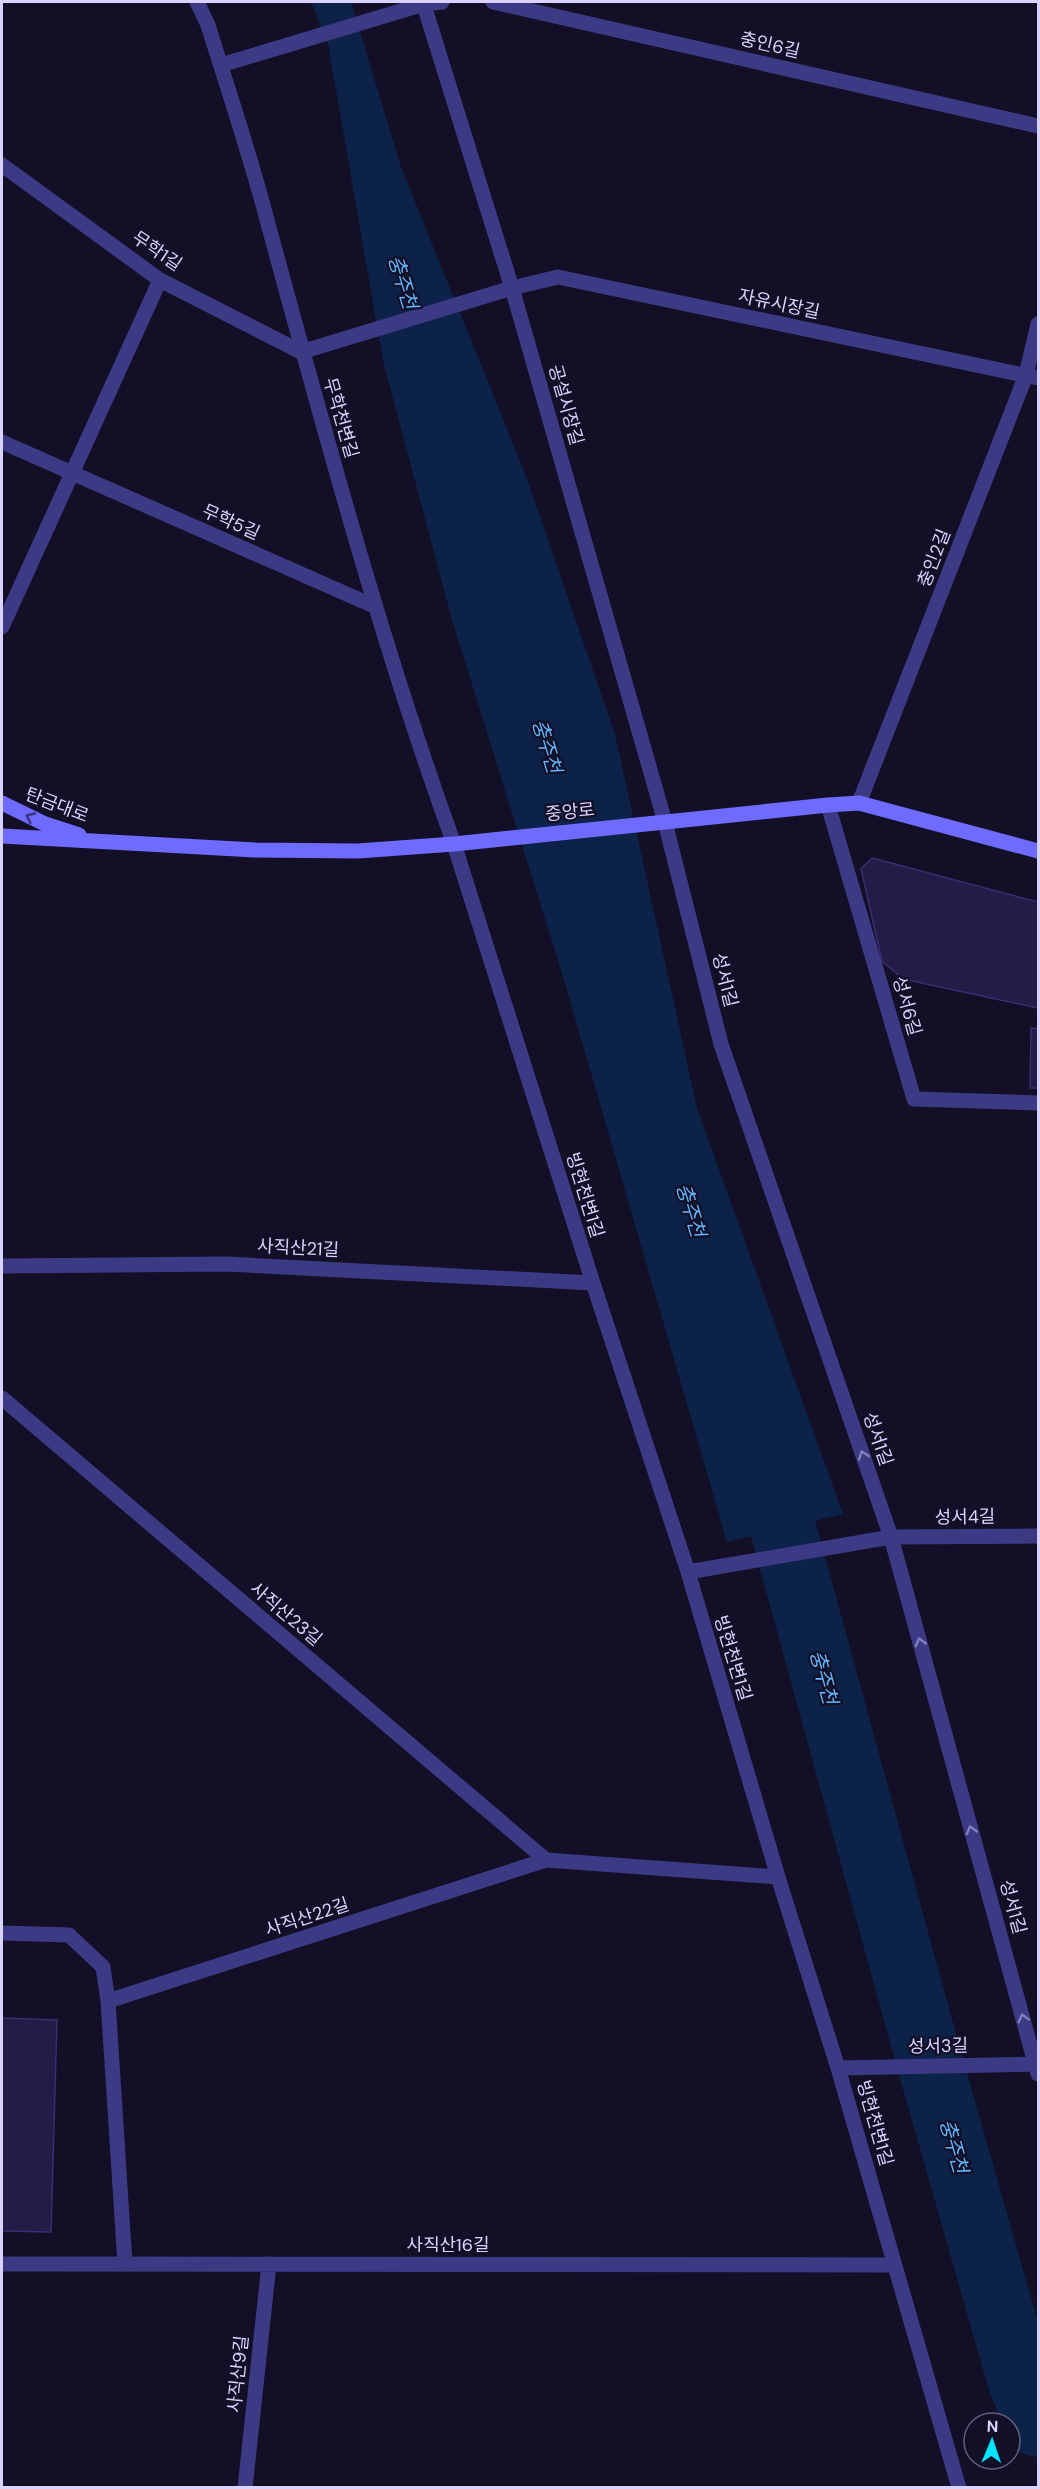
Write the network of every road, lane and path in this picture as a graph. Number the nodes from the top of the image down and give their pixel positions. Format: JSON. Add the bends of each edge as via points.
{"nodes":[{"id":1,"x":197,"y":2,"type":"edge"},
{"id":2,"x":442,"y":2,"type":"edge"},
{"id":3,"x":493,"y":2,"type":"edge"},
{"id":4,"x":424,"y":3,"type":"edge"},
{"id":5,"x":221,"y":65,"type":"junction"},
{"id":6,"x":1038,"y":126,"type":"edge"},
{"id":7,"x":2,"y":165,"type":"edge"},
{"id":8,"x":160,"y":280,"type":"junction"},
{"id":9,"x":512,"y":288,"type":"junction"},
{"id":10,"x":1038,"y":324,"type":"edge"},
{"id":11,"x":302,"y":352,"type":"junction"},
{"id":12,"x":1032,"y":377,"type":"edge"},
{"id":13,"x":2,"y":442,"type":"edge"},
{"id":14,"x":71,"y":472,"type":"junction"},
{"id":15,"x":376,"y":607,"type":"junction"},
{"id":16,"x":2,"y":627,"type":"edge"},
{"id":17,"x":2,"y":803,"type":"edge"},
{"id":18,"x":859,"y":803,"type":"junction"},
{"id":19,"x":828,"y":805,"type":"junction"},
{"id":20,"x":665,"y":822,"type":"junction"},
{"id":21,"x":2,"y":836,"type":"edge"},
{"id":22,"x":99,"y":841,"type":"junction"},
{"id":23,"x":454,"y":844,"type":"junction"},
{"id":24,"x":1038,"y":851,"type":"edge"},
{"id":25,"x":1038,"y":1102,"type":"edge"},
{"id":26,"x":2,"y":1266,"type":"edge"},
{"id":27,"x":593,"y":1283,"type":"junction"},
{"id":28,"x":2,"y":1398,"type":"edge"},
{"id":29,"x":1038,"y":1536,"type":"edge"},
{"id":30,"x":891,"y":1537,"type":"junction"},
{"id":31,"x":688,"y":1572,"type":"junction"},
{"id":32,"x":546,"y":1860,"type":"junction"},
{"id":33,"x":778,"y":1877,"type":"junction"},
{"id":34,"x":2,"y":1932,"type":"edge"},
{"id":35,"x":108,"y":2001,"type":"junction"},
{"id":36,"x":1037,"y":2067,"type":"edge"},
{"id":37,"x":838,"y":2068,"type":"junction"},
{"id":38,"x":2,"y":2264,"type":"edge"},
{"id":39,"x":125,"y":2264,"type":"junction"},
{"id":40,"x":270,"y":2264,"type":"junction"},
{"id":41,"x":895,"y":2265,"type":"junction"},
{"id":42,"x":244,"y":2487,"type":"edge"},
{"id":43,"x":959,"y":2487,"type":"edge"}],
"edges":[{"from":1,"to":5,"type":"street","name":"무학천변길"},
{"from":2,"to":4,"type":"street"},
{"from":3,"to":6,"type":"street","name":"충인6길"},
{"from":4,"to":5,"type":"street"},
{"from":4,"to":9,"type":"street","name":"공설시장길"},
{"from":5,"to":11,"type":"street","name":"무학천변길"},
{"from":7,"to":8,"type":"street","name":"무학1길"},
{"from":8,"to":11,"type":"street","name":"무학1길"},
{"from":8,"to":14,"type":"street"},
{"from":9,"to":11,"type":"street","name":"자유시장길"},
{"from":9,"to":12,"type":"street","name":"자유시장길","via":[[558,277]]},
{"from":9,"to":20,"type":"street","name":"공설시장길"},
{"from":10,"to":12,"type":"street","name":"충인2길"},
{"from":11,"to":15,"type":"street","name":"무학천변길"},
{"from":12,"to":18,"type":"street","name":"충인2길"},
{"from":13,"to":14,"type":"street","name":"무학5길"},
{"from":14,"to":15,"type":"street","name":"무학5길"},
{"from":14,"to":16,"type":"street"},
{"from":15,"to":23,"type":"street","name":"무학천변길"},
{"from":22,"to":17,"type":"main road","name":"탄금대로","one_way":true,"via":[[45,824]]},
{"from":18,"to":19,"type":"main road","name":"중앙로"},
{"from":18,"to":24,"type":"main road","name":"중앙로"},
{"from":19,"to":20,"type":"main road","name":"중앙로"},
{"from":19,"to":25,"type":"street","name":"성서6길","via":[[914,1100]]},
{"from":20,"to":23,"type":"main road","name":"중앙로"},
{"from":30,"to":20,"type":"street","name":"성서1길","one_way":true,"via":[[721,1044]]},
{"from":21,"to":22,"type":"main road"},
{"from":22,"to":23,"type":"main road","name":"중앙로","via":[[358,851]]},
{"from":23,"to":27,"type":"street","name":"빙현천변1길"},
{"from":26,"to":27,"type":"street","name":"사직산21길","via":[[227,1264]]},
{"from":27,"to":31,"type":"street","name":"빙현천변1길"},
{"from":28,"to":32,"type":"street","name":"사직산23길"},
{"from":29,"to":30,"type":"street","name":"성서4길"},
{"from":30,"to":31,"type":"street","name":"성서4길"},
{"from":36,"to":30,"type":"street","name":"성서1길","one_way":true},
{"from":31,"to":33,"type":"street","name":"빙현천변1길"},
{"from":32,"to":33,"type":"street","name":"사직산22길"},
{"from":32,"to":35,"type":"street","name":"사직산22길"},
{"from":33,"to":37,"type":"street","name":"빙현천변1길"},
{"from":34,"to":35,"type":"street","via":[[69,1935],[103,1967]]},
{"from":35,"to":39,"type":"street"},
{"from":36,"to":37,"type":"street","name":"성서3길"},
{"from":37,"to":41,"type":"street","name":"빙현천변1길"},
{"from":38,"to":39,"type":"street","name":"사직산16길"},
{"from":39,"to":40,"type":"street","name":"사직산16길"},
{"from":40,"to":41,"type":"street","name":"사직산16길"},
{"from":40,"to":42,"type":"street","name":"사직산9길"},
{"from":41,"to":43,"type":"street","name":"빙현천변1길"}]}
